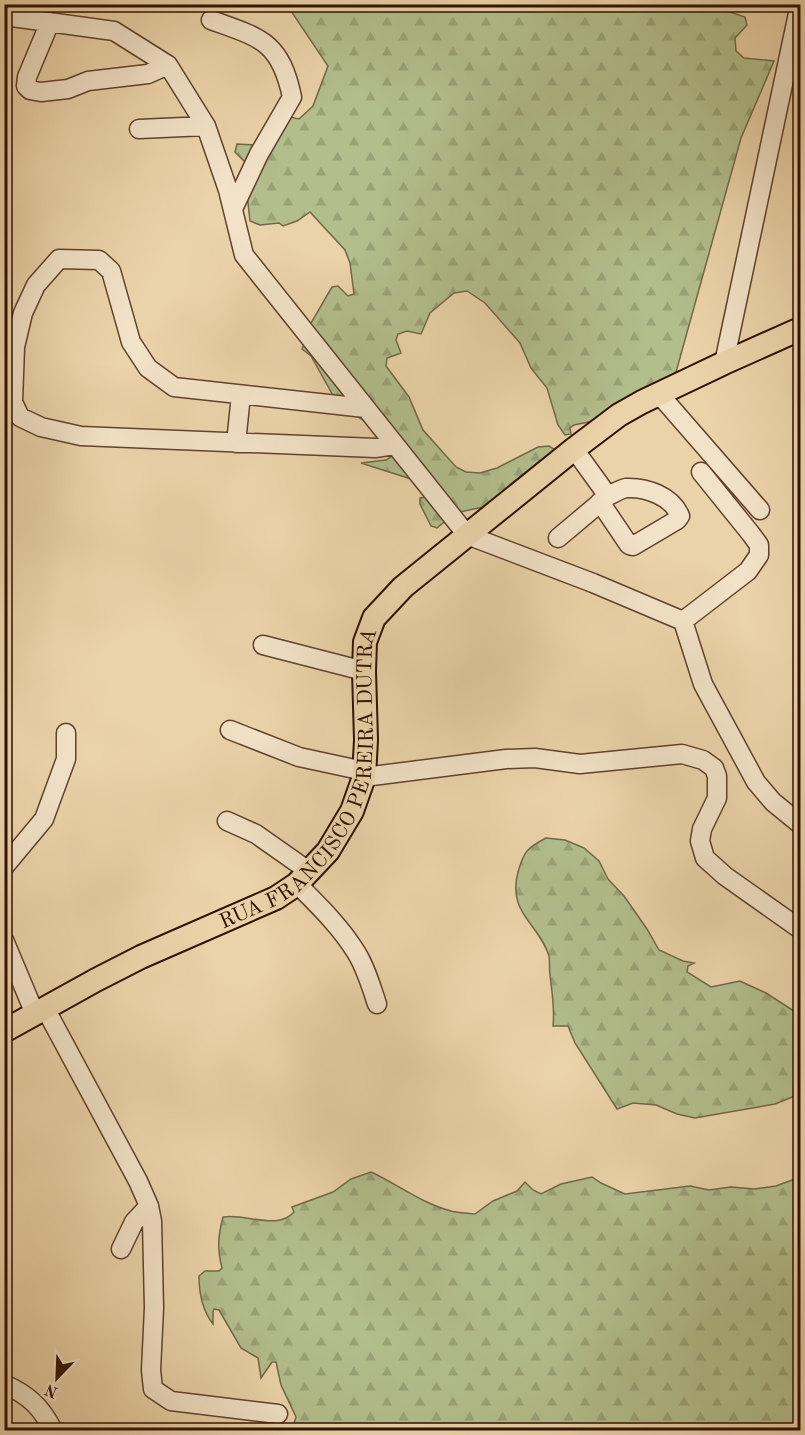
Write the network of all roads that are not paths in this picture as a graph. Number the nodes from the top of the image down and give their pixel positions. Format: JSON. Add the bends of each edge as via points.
{"nodes":[{"id":1,"x":800,"y":4,"type":"edge"},
{"id":2,"x":4,"y":13,"type":"edge"},
{"id":3,"x":211,"y":20,"type":"dead end"},
{"id":4,"x":50,"y":22,"type":"junction"},
{"id":5,"x":168,"y":65,"type":"junction"},
{"id":6,"x":206,"y":126,"type":"junction"},
{"id":7,"x":140,"y":129,"type":"dead end"},
{"id":8,"x":233,"y":209,"type":"junction"},
{"id":9,"x":801,"y":329,"type":"edge"},
{"id":10,"x":724,"y":363,"type":"junction"},
{"id":11,"x":241,"y":394,"type":"junction"},
{"id":12,"x":659,"y":394,"type":"junction"},
{"id":13,"x":365,"y":408,"type":"junction"},
{"id":14,"x":236,"y":443,"type":"junction"},
{"id":15,"x":395,"y":445,"type":"junction"},
{"id":16,"x":574,"y":449,"type":"junction"},
{"id":17,"x":701,"y":472,"type":"dead end"},
{"id":18,"x":760,"y":510,"type":"dead end"},
{"id":19,"x":467,"y":535,"type":"junction"},
{"id":20,"x":558,"y":538,"type":"dead end"},
{"id":21,"x":683,"y":621,"type":"junction"},
{"id":22,"x":263,"y":645,"type":"dead end"},
{"id":23,"x":364,"y":671,"type":"junction"},
{"id":24,"x":230,"y":730,"type":"dead end"},
{"id":25,"x":66,"y":733,"type":"dead end"},
{"id":26,"x":364,"y":774,"type":"junction"},
{"id":27,"x":226,"y":821,"type":"dead end"},
{"id":28,"x":801,"y":824,"type":"edge"},
{"id":29,"x":4,"y":867,"type":"edge"},
{"id":30,"x":304,"y":878,"type":"junction"},
{"id":31,"x":801,"y":929,"type":"edge"},
{"id":32,"x":4,"y":940,"type":"edge"},
{"id":33,"x":377,"y":1004,"type":"dead end"},
{"id":34,"x":40,"y":1011,"type":"junction"},
{"id":35,"x":4,"y":1031,"type":"edge"},
{"id":36,"x":149,"y":1206,"type":"junction"},
{"id":37,"x":121,"y":1249,"type":"dead end"},
{"id":38,"x":4,"y":1384,"type":"edge"},
{"id":39,"x":278,"y":1414,"type":"dead end"},
{"id":40,"x":53,"y":1431,"type":"edge"}],
"edges":[{"from":1,"to":10,"type":"street"},
{"from":2,"to":4,"type":"street"},
{"from":3,"to":8,"type":"street","via":[[246,33],[274,50],[292,97]]},
{"from":4,"to":5,"type":"street","via":[[114,31]]},
{"from":4,"to":5,"type":"street","via":[[27,77],[30,90],[68,89],[88,81],[148,74]]},
{"from":5,"to":6,"type":"street"},
{"from":6,"to":7,"type":"street"},
{"from":6,"to":8,"type":"street"},
{"from":8,"to":13,"type":"street","via":[[244,255]]},
{"from":9,"to":10,"type":"main road","name":"RUA FRANCISCO PEREIRA DUTRA"},
{"from":10,"to":12,"type":"main road","name":"RUA FRANCISCO PEREIRA DUTRA"},
{"from":11,"to":13,"type":"street"},
{"from":11,"to":14,"type":"street"},
{"from":11,"to":14,"type":"street","via":[[174,387],[148,368],[131,342],[111,271],[99,260],[59,259],[36,285],[23,313],[15,347],[13,402],[20,417],[41,427],[81,436]]},
{"from":12,"to":16,"type":"main road","name":"RUA FRANCISCO PEREIRA DUTRA","via":[[619,415]]},
{"from":12,"to":18,"type":"street"},
{"from":13,"to":15,"type":"street"},
{"from":14,"to":15,"type":"street","via":[[375,448]]},
{"from":15,"to":19,"type":"street"},
{"from":16,"to":19,"type":"main road","name":"RUA FRANCISCO PEREIRA DUTRA"},
{"from":16,"to":20,"type":"street","via":[[604,499]]},
{"from":17,"to":21,"type":"street","via":[[759,545],[759,555],[748,571]]},
{"from":19,"to":21,"type":"street"},
{"from":19,"to":23,"type":"main road","name":"RUA FRANCISCO PEREIRA DUTRA","via":[[403,587],[374,618],[365,642]]},
{"from":21,"to":28,"type":"street","via":[[703,684],[756,782],[773,802]]},
{"from":22,"to":23,"type":"street"},
{"from":23,"to":26,"type":"main road","name":"RUA FRANCISCO PEREIRA DUTRA"},
{"from":24,"to":26,"type":"street","via":[[299,757]]},
{"from":25,"to":29,"type":"street","via":[[66,759],[44,819]]},
{"from":26,"to":30,"type":"main road","name":"RUA FRANCISCO PEREIRA DUTRA","via":[[352,811],[328,851]]},
{"from":26,"to":31,"type":"street","via":[[506,759],[580,764],[682,754],[704,760],[714,768],[718,783],[717,798],[702,829],[700,841],[705,858]]},
{"from":27,"to":30,"type":"street","via":[[256,834]]},
{"from":30,"to":33,"type":"street","via":[[356,951]]},
{"from":30,"to":34,"type":"main road","name":"RUA FRANCISCO PEREIRA DUTRA","via":[[276,898],[141,957]]},
{"from":32,"to":34,"type":"street"},
{"from":34,"to":35,"type":"main road","name":"RUA FRANCISCO PEREIRA DUTRA"},
{"from":34,"to":36,"type":"street"},
{"from":36,"to":37,"type":"street","via":[[134,1222]]},
{"from":36,"to":39,"type":"street","via":[[154,1255],[153,1389],[171,1401]]},
{"from":38,"to":40,"type":"street","via":[[20,1391],[43,1411]]}]}
